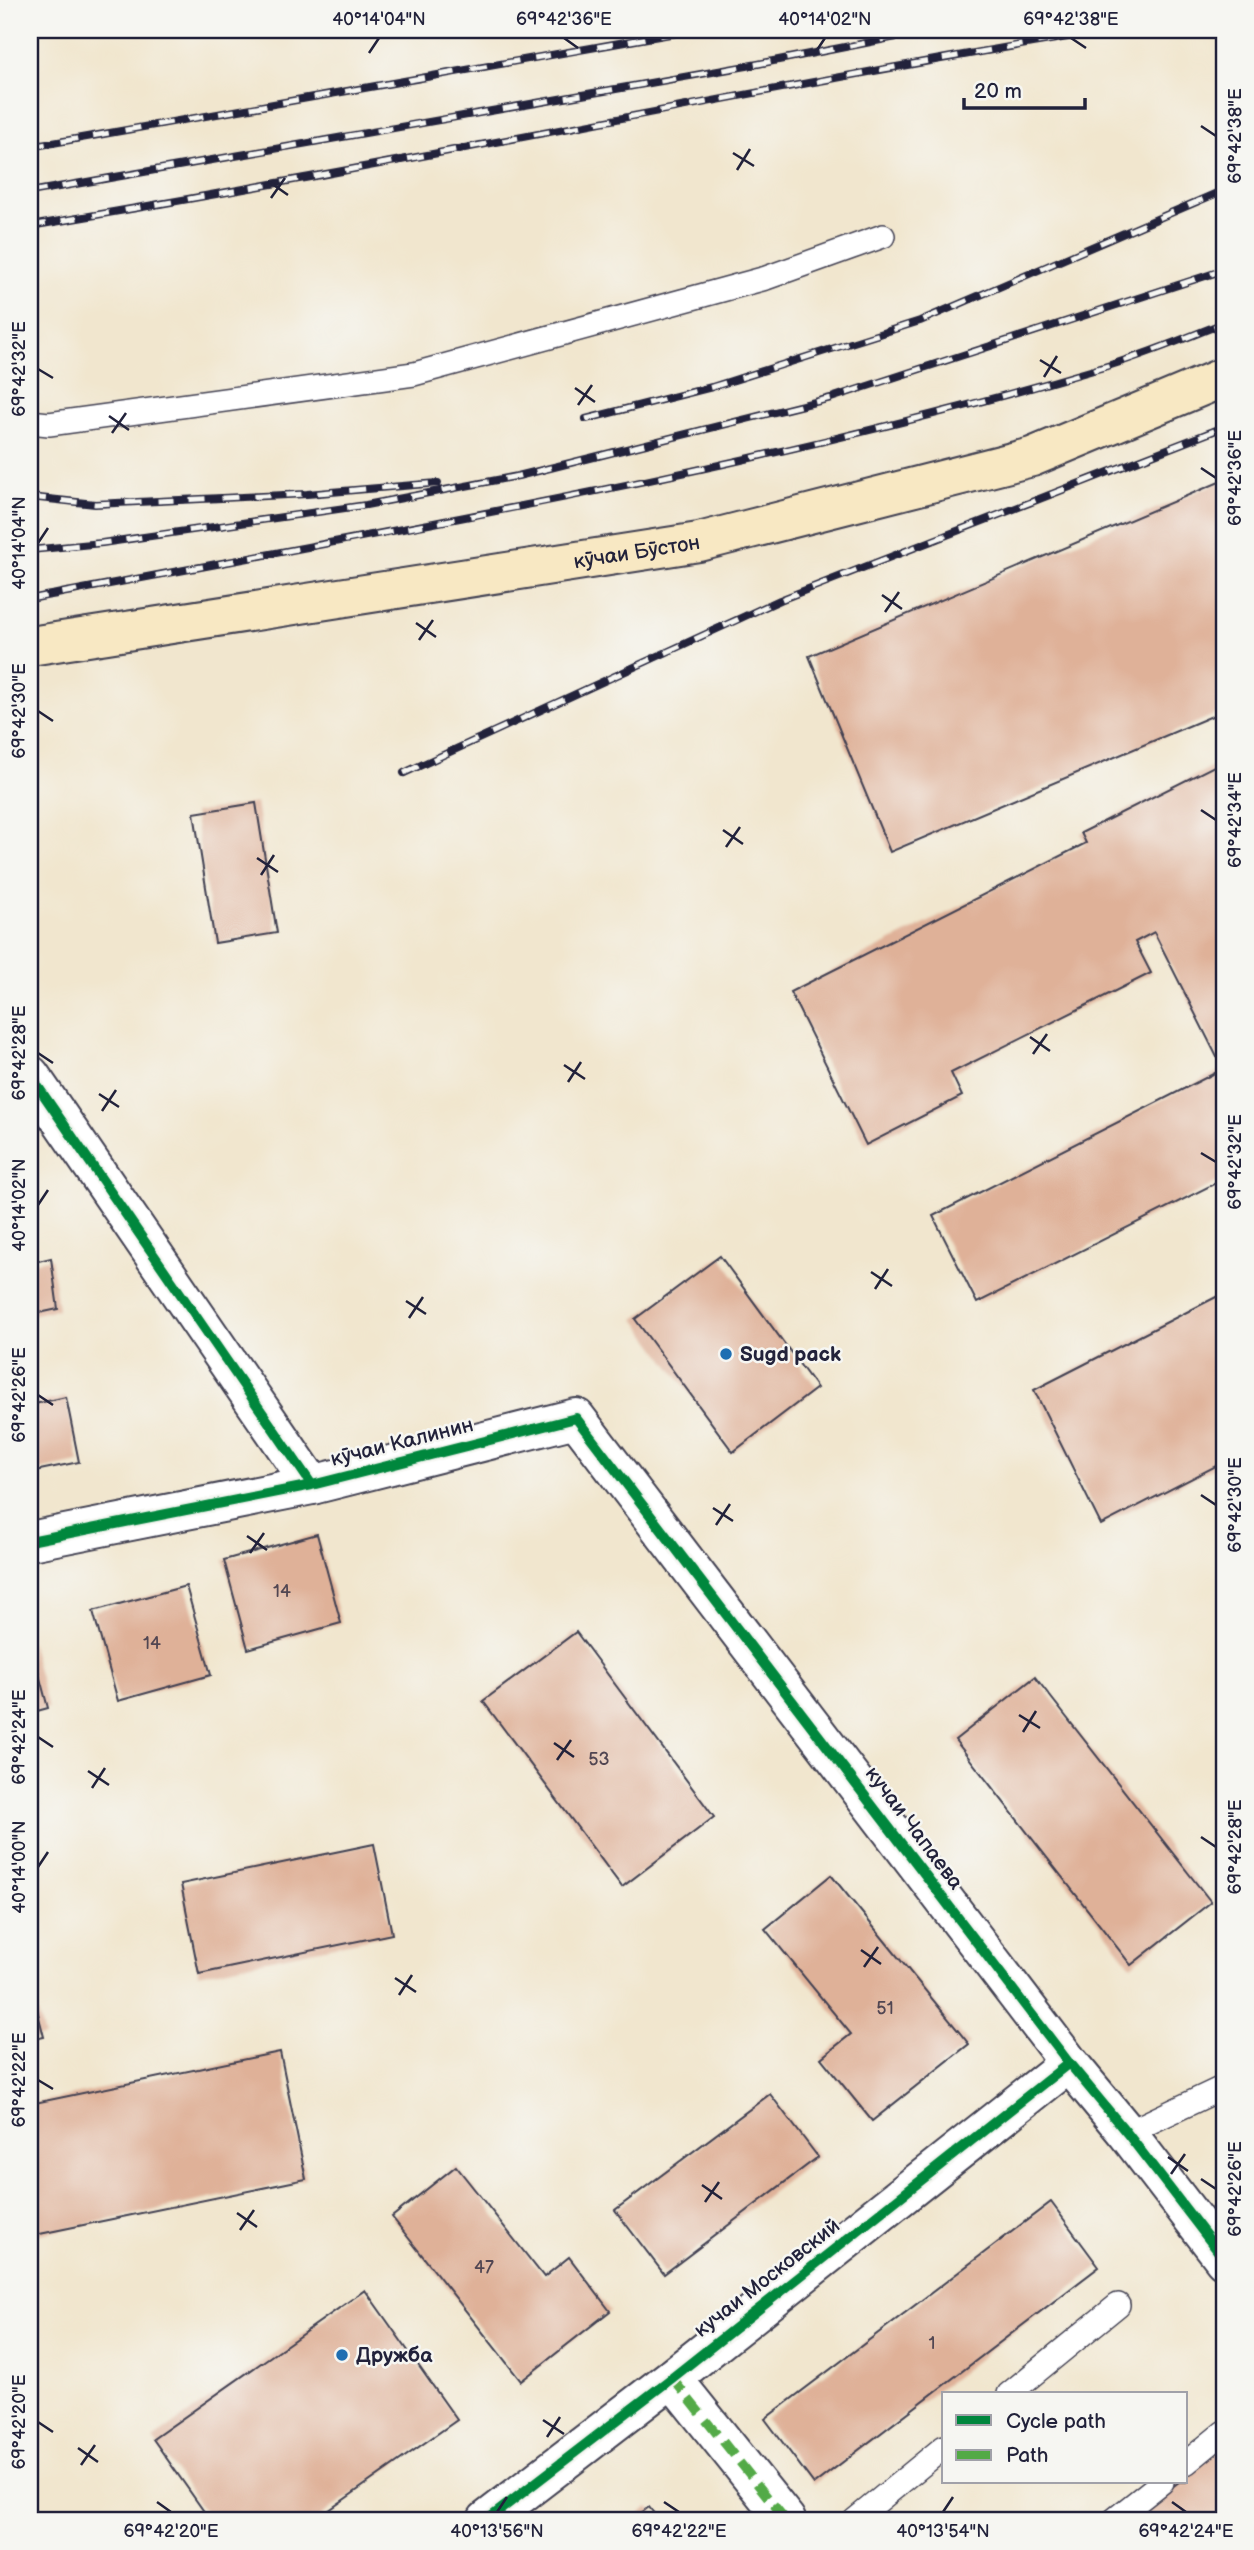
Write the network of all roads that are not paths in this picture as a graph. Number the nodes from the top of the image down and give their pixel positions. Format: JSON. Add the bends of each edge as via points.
{"nodes":[{"id":1,"x":883,"y":236,"type":"dead end"},
{"id":2,"x":1224,"y":377,"type":"edge"},
{"id":3,"x":30,"y":422,"type":"edge"},
{"id":4,"x":30,"y":646,"type":"edge"},
{"id":5,"x":30,"y":1075,"type":"edge"},
{"id":6,"x":576,"y":1418,"type":"joint"},
{"id":7,"x":312,"y":1485,"type":"junction"},
{"id":8,"x":30,"y":1541,"type":"edge"},
{"id":9,"x":1069,"y":2063,"type":"junction"},
{"id":10,"x":1224,"y":2087,"type":"edge"},
{"id":11,"x":1127,"y":2133,"type":"junction"},
{"id":12,"x":1224,"y":2259,"type":"edge"},
{"id":13,"x":1118,"y":2305,"type":"dead end"},
{"id":14,"x":672,"y":2378,"type":"junction"},
{"id":15,"x":1011,"y":2392,"type":"edge"},
{"id":16,"x":1224,"y":2432,"type":"edge"},
{"id":17,"x":942,"y":2449,"type":"edge"},
{"id":18,"x":1188,"y":2461,"type":"edge"},
{"id":19,"x":1159,"y":2484,"type":"edge"},
{"id":20,"x":487,"y":2520,"type":"edge"},
{"id":21,"x":786,"y":2520,"type":"edge"},
{"id":22,"x":855,"y":2520,"type":"edge"},
{"id":23,"x":1114,"y":2520,"type":"edge"}],
"edges":[{"from":1,"to":3,"type":"lane","via":[[766,278],[414,374],[49,424]]},
{"from":2,"to":4,"type":"main road","name":"кӯчаи Бӯстон","via":[[1032,457],[699,542]]},
{"from":5,"to":7,"type":"street"},
{"from":6,"to":7,"type":"street","name":"кӯчаи Калинин"},
{"from":6,"to":9,"type":"street","name":"кучаи Чапаева"},
{"from":7,"to":8,"type":"street","name":"кӯчаи Калинин"},
{"from":9,"to":11,"type":"street","name":"кучаи Чапаева"},
{"from":9,"to":14,"type":"street","name":"кучаи Московский"},
{"from":10,"to":11,"type":"lane"},
{"from":11,"to":12,"type":"street","name":"кучаи Чапаева"},
{"from":13,"to":15,"type":"lane"},
{"from":14,"to":20,"type":"street","name":"кучаи Московский"},
{"from":14,"to":21,"type":"street"},
{"from":16,"to":18,"type":"lane"},
{"from":17,"to":22,"type":"lane"},
{"from":19,"to":23,"type":"lane"}]}
